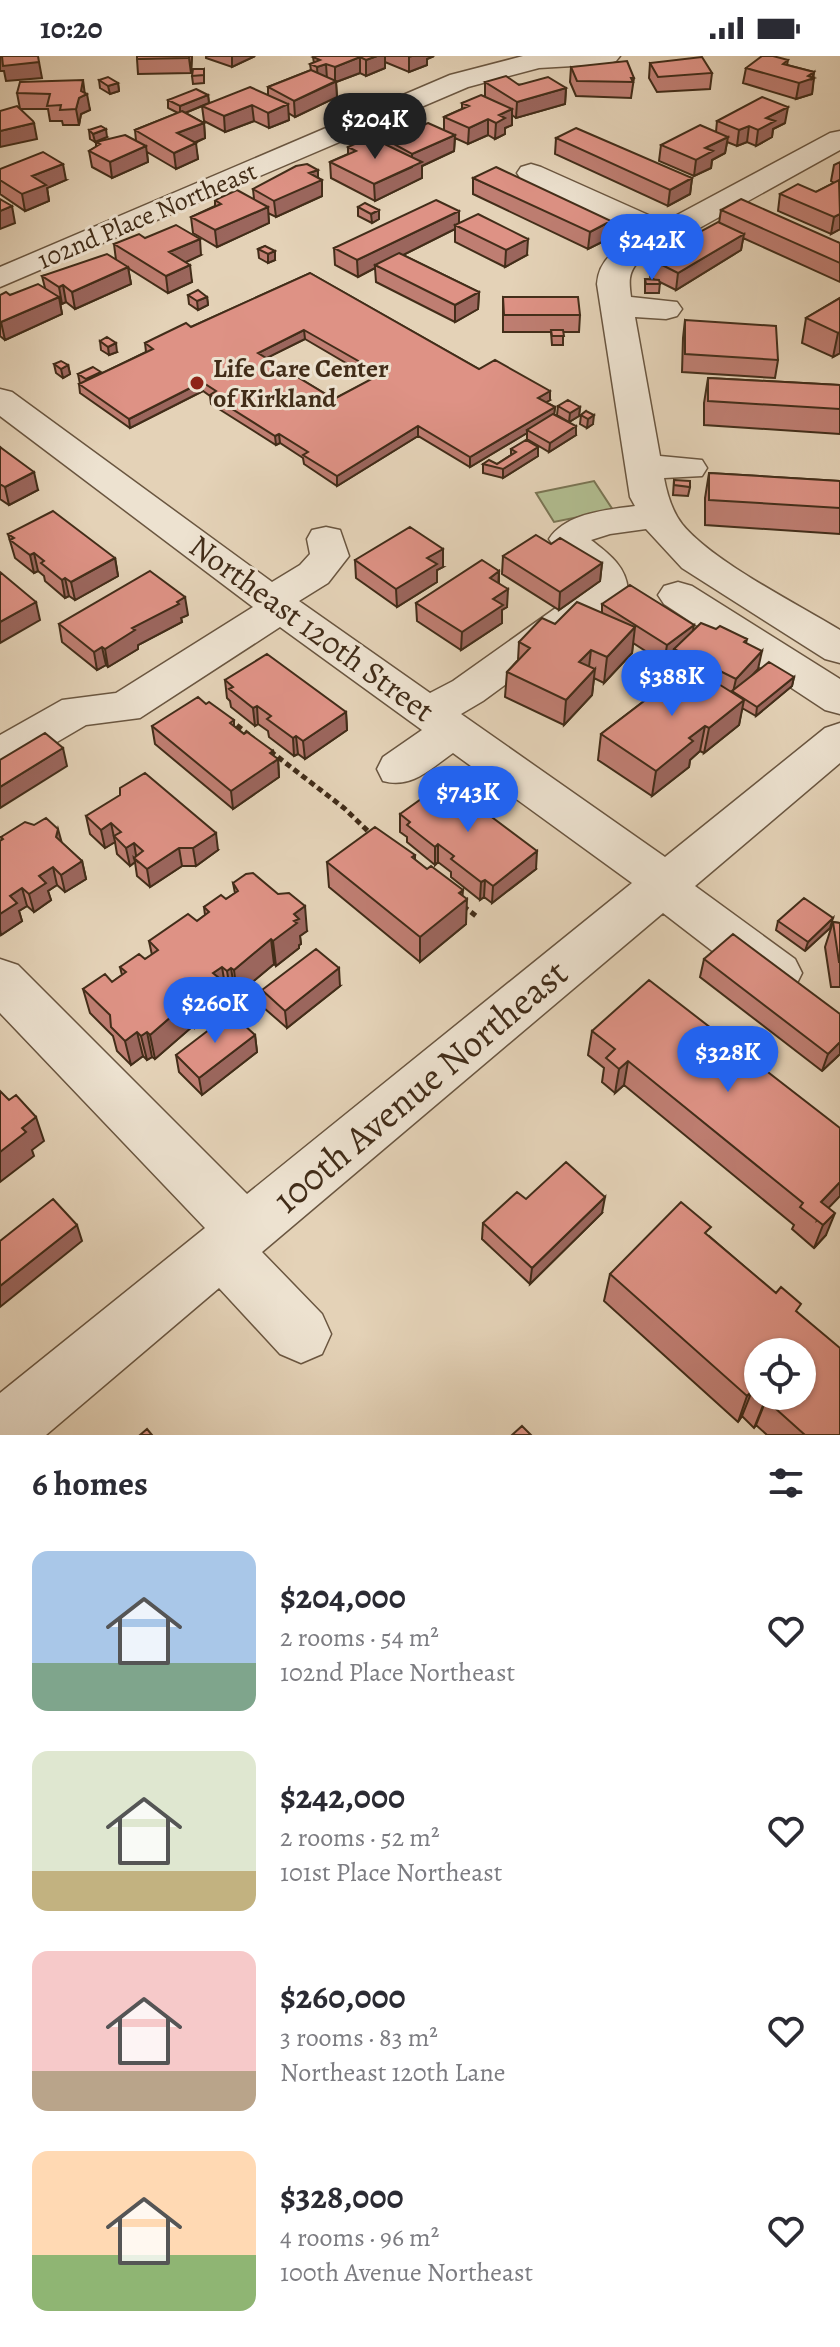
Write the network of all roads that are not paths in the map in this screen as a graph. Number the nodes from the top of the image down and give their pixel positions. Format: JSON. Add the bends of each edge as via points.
{"nodes":[{"id":1,"x":607,"y":56,"type":"edge"},
{"id":2,"x":565,"y":57,"type":"edge"},
{"id":3,"x":840,"y":139,"type":"edge"},
{"id":4,"x":531,"y":173,"type":"dead end"},
{"id":5,"x":665,"y":234,"type":"junction"},
{"id":6,"x":0,"y":278,"type":"edge"},
{"id":7,"x":605,"y":297,"type":"junction"},
{"id":8,"x":666,"y":309,"type":"dead end"},
{"id":9,"x":9,"y":415,"type":"edge"},
{"id":10,"x":644,"y":467,"type":"junction"},
{"id":11,"x":689,"y":468,"type":"dead end"},
{"id":12,"x":662,"y":522,"type":"junction"},
{"id":13,"x":326,"y":539,"type":"dead end"},
{"id":14,"x":678,"y":595,"type":"dead end"},
{"id":15,"x":276,"y":604,"type":"junction"},
{"id":16,"x":840,"y":649,"type":"edge"},
{"id":17,"x":840,"y":699,"type":"edge"},
{"id":18,"x":441,"y":721,"type":"junction"},
{"id":19,"x":0,"y":755,"type":"edge"},
{"id":20,"x":833,"y":755,"type":"edge"},
{"id":21,"x":399,"y":769,"type":"dead end"},
{"id":22,"x":663,"y":884,"type":"junction"},
{"id":23,"x":0,"y":980,"type":"edge"},
{"id":24,"x":811,"y":999,"type":"edge"},
{"id":25,"x":234,"y":1240,"type":"junction"},
{"id":26,"x":301,"y":1334,"type":"dead end"},
{"id":27,"x":0,"y":1433,"type":"edge"}],
"edges":[{"from":1,"to":2,"type":"street","name":"102nd Place Northeast"},
{"from":2,"to":6,"type":"street","name":"102nd Place Northeast","via":[[459,81]]},
{"from":3,"to":5,"type":"street"},
{"from":4,"to":5,"type":"street"},
{"from":5,"to":7,"type":"street","via":[[627,255],[614,270]]},
{"from":7,"to":8,"type":"street"},
{"from":7,"to":10,"type":"street"},
{"from":9,"to":15,"type":"street","name":"Northeast 120th Street"},
{"from":10,"to":11,"type":"street"},
{"from":10,"to":12,"type":"street","via":[[649,497]]},
{"from":12,"to":16,"type":"street","via":[[696,559]]},
{"from":12,"to":18,"type":"street","via":[[606,517],[573,533],[568,539],[575,549],[602,566],[609,577],[608,590],[468,691]]},
{"from":13,"to":15,"type":"street","via":[[330,556]]},
{"from":14,"to":17,"type":"street"},
{"from":15,"to":18,"type":"street","name":"Northeast 120th Street"},
{"from":15,"to":19,"type":"street","via":[[125,707],[77,711]]},
{"from":18,"to":21,"type":"street"},
{"from":18,"to":22,"type":"street","name":"Northeast 120th Street"},
{"from":20,"to":22,"type":"street","name":"100th Avenue Northeast"},
{"from":22,"to":24,"type":"street","name":"Northeast 120th Street"},
{"from":22,"to":25,"type":"street","name":"100th Avenue Northeast"},
{"from":23,"to":25,"type":"street"},
{"from":25,"to":26,"type":"street"},
{"from":25,"to":27,"type":"street","name":"100th Avenue Northeast"}]}
